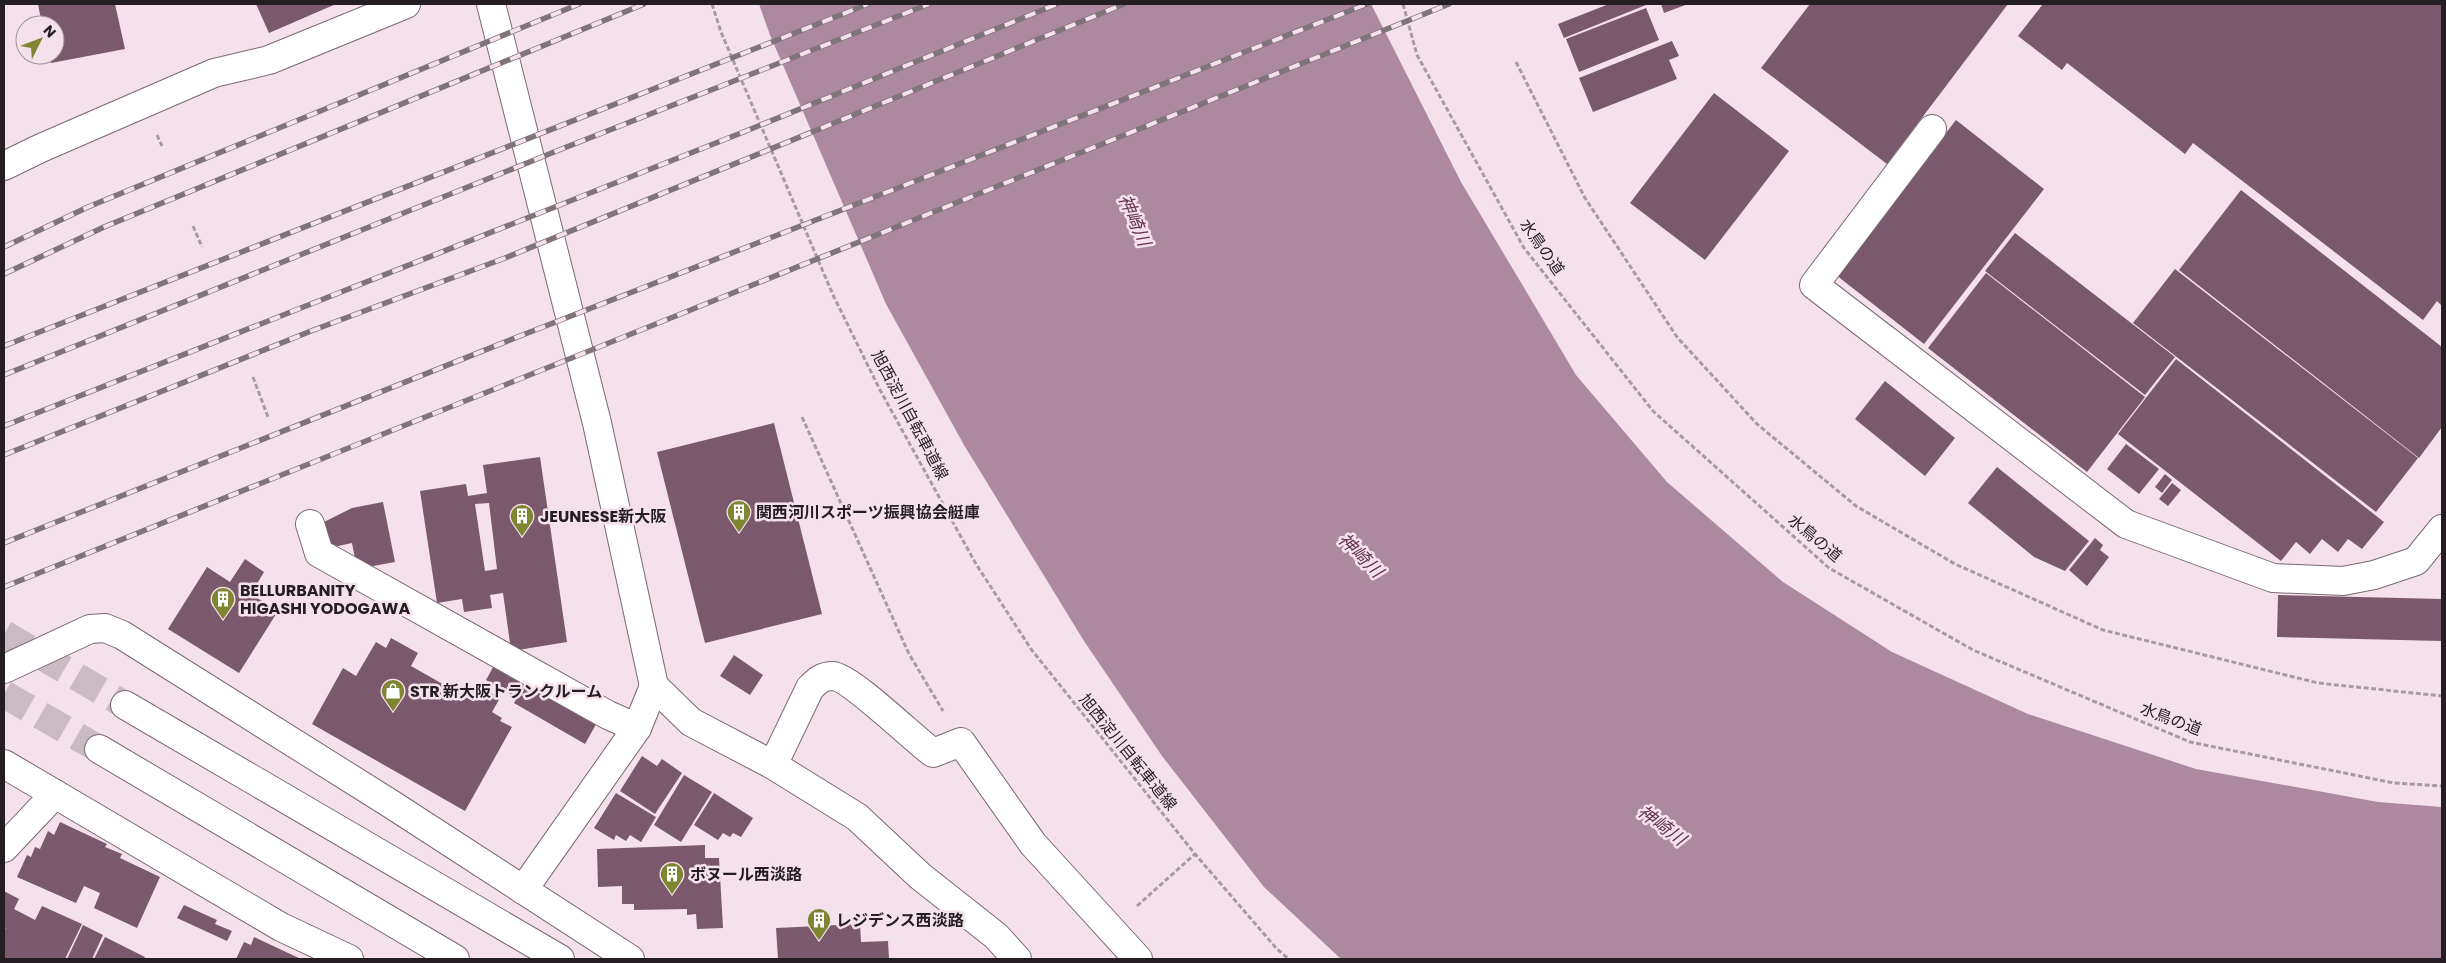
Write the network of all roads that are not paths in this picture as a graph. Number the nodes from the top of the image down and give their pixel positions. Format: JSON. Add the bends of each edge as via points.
{"nodes":[{"id":1,"x":406,"y":4,"type":"edge"},
{"id":2,"x":491,"y":4,"type":"edge"},
{"id":3,"x":1932,"y":129,"type":"dead end"},
{"id":4,"x":4,"y":166,"type":"edge"},
{"id":5,"x":310,"y":524,"type":"dead end"},
{"id":6,"x":2442,"y":529,"type":"edge"},
{"id":7,"x":4,"y":669,"type":"edge"},
{"id":8,"x":654,"y":686,"type":"junction"},
{"id":9,"x":125,"y":705,"type":"tunnel mouth"},
{"id":10,"x":637,"y":728,"type":"junction"},
{"id":11,"x":99,"y":750,"type":"tunnel mouth"},
{"id":12,"x":4,"y":764,"type":"edge"},
{"id":13,"x":773,"y":764,"type":"junction"},
{"id":14,"x":55,"y":794,"type":"junction"},
{"id":15,"x":4,"y":848,"type":"edge"},
{"id":16,"x":920,"y":876,"type":"junction"},
{"id":17,"x":524,"y":890,"type":"junction"},
{"id":18,"x":349,"y":959,"type":"edge"},
{"id":19,"x":455,"y":959,"type":"edge"},
{"id":20,"x":560,"y":959,"type":"edge"},
{"id":21,"x":630,"y":959,"type":"edge"},
{"id":22,"x":995,"y":959,"type":"edge"},
{"id":23,"x":1016,"y":959,"type":"edge"},
{"id":24,"x":1138,"y":959,"type":"edge"}],
"edges":[{"from":1,"to":4,"type":"street","via":[[269,60],[214,73]]},
{"from":2,"to":8,"type":"street","via":[[597,423]]},
{"from":3,"to":6,"type":"street","via":[[1814,285],[2126,524],[2273,578],[2343,581],[2416,561]]},
{"from":5,"to":10,"type":"street","via":[[319,552],[608,715]]},
{"from":7,"to":17,"type":"street","via":[[90,629],[106,628],[122,635]]},
{"from":8,"to":10,"type":"street"},
{"from":8,"to":13,"type":"street","via":[[691,722]]},
{"from":9,"to":20,"type":"street"},
{"from":10,"to":17,"type":"street"},
{"from":11,"to":19,"type":"street"},
{"from":12,"to":14,"type":"street"},
{"from":13,"to":16,"type":"street","via":[[857,817]]},
{"from":13,"to":24,"type":"street","via":[[810,688],[820,678],[834,676],[858,689],[933,752],[961,742],[1033,844]]},
{"from":14,"to":15,"type":"street"},
{"from":14,"to":18,"type":"street","via":[[281,926]]},
{"from":16,"to":22,"type":"street"},
{"from":16,"to":23,"type":"street","via":[[996,936]]},
{"from":17,"to":21,"type":"street"}]}
